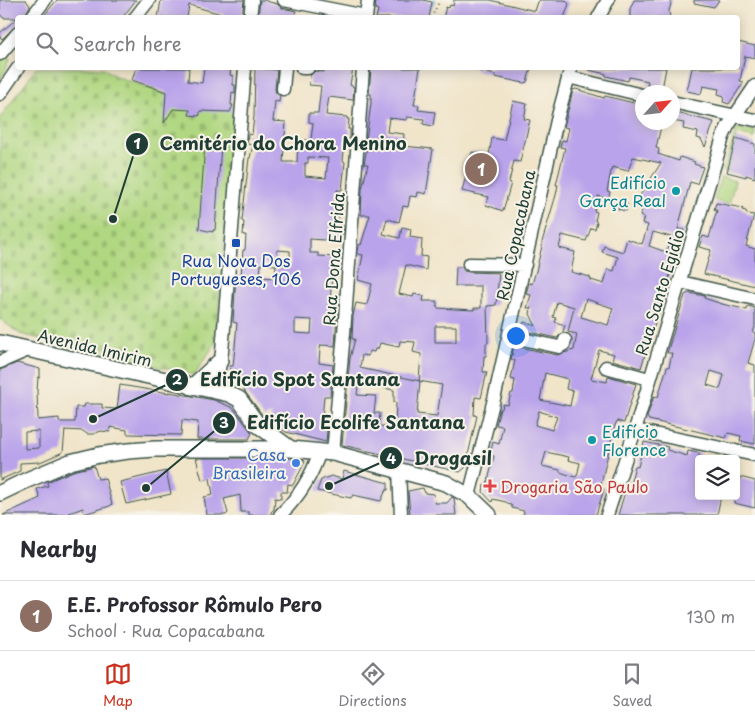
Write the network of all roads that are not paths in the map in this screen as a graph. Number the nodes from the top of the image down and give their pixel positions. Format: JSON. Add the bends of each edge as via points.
{"nodes":[{"id":1,"x":45,"y":0,"type":"edge"},
{"id":2,"x":149,"y":0,"type":"edge"},
{"id":3,"x":252,"y":0,"type":"edge"},
{"id":4,"x":284,"y":0,"type":"edge"},
{"id":5,"x":368,"y":0,"type":"edge"},
{"id":6,"x":608,"y":0,"type":"edge"},
{"id":7,"x":33,"y":15,"type":"edge"},
{"id":8,"x":137,"y":15,"type":"edge"},
{"id":9,"x":250,"y":15,"type":"edge"},
{"id":10,"x":356,"y":15,"type":"edge"},
{"id":11,"x":366,"y":15,"type":"edge"},
{"id":12,"x":600,"y":15,"type":"edge"},
{"id":13,"x":15,"y":36,"type":"edge"},
{"id":14,"x":0,"y":54,"type":"edge"},
{"id":15,"x":17,"y":70,"type":"edge"},
{"id":16,"x":245,"y":70,"type":"edge"},
{"id":17,"x":285,"y":70,"type":"edge"},
{"id":18,"x":363,"y":70,"type":"edge"},
{"id":19,"x":569,"y":72,"type":"edge"},
{"id":20,"x":755,"y":86,"type":"edge"},
{"id":21,"x":283,"y":89,"type":"dead end"},
{"id":22,"x":0,"y":93,"type":"edge"},
{"id":23,"x":635,"y":93,"type":"edge"},
{"id":24,"x":680,"y":104,"type":"edge"},
{"id":25,"x":735,"y":116,"type":"junction"},
{"id":26,"x":755,"y":120,"type":"edge"},
{"id":27,"x":469,"y":264,"type":"dead end"},
{"id":28,"x":525,"y":265,"type":"junction"},
{"id":29,"x":680,"y":282,"type":"junction"},
{"id":30,"x":755,"y":299,"type":"edge"},
{"id":31,"x":509,"y":336,"type":"junction"},
{"id":32,"x":564,"y":340,"type":"dead end"},
{"id":33,"x":0,"y":343,"type":"edge"},
{"id":34,"x":28,"y":350,"type":"junction"},
{"id":35,"x":221,"y":356,"type":"junction"},
{"id":36,"x":0,"y":362,"type":"edge"},
{"id":37,"x":606,"y":366,"type":"dead end"},
{"id":38,"x":649,"y":379,"type":"junction"},
{"id":39,"x":192,"y":387,"type":"junction"},
{"id":40,"x":222,"y":393,"type":"junction"},
{"id":41,"x":258,"y":424,"type":"junction"},
{"id":42,"x":635,"y":430,"type":"junction"},
{"id":43,"x":260,"y":449,"type":"junction"},
{"id":44,"x":291,"y":449,"type":"junction"},
{"id":45,"x":327,"y":452,"type":"junction"},
{"id":46,"x":755,"y":455,"type":"edge"},
{"id":47,"x":399,"y":470,"type":"junction"},
{"id":48,"x":0,"y":493,"type":"edge"},
{"id":49,"x":469,"y":496,"type":"junction"},
{"id":50,"x":280,"y":515,"type":"edge"},
{"id":51,"x":401,"y":515,"type":"edge"},
{"id":52,"x":489,"y":515,"type":"edge"},
{"id":53,"x":607,"y":515,"type":"edge"}],
"edges":[{"from":1,"to":7,"type":"street"},
{"from":2,"to":8,"type":"street"},
{"from":3,"to":9,"type":"street"},
{"from":4,"to":10,"type":"street"},
{"from":5,"to":11,"type":"street"},
{"from":6,"to":12,"type":"street"},
{"from":13,"to":14,"type":"street"},
{"from":15,"to":22,"type":"street"},
{"from":16,"to":35,"type":"street"},
{"from":17,"to":21,"type":"street"},
{"from":18,"to":45,"type":"street","name":"Rua Dona Elfrida","via":[[345,323]]},
{"from":19,"to":23,"type":"street"},
{"from":19,"to":28,"type":"street","name":"Rua Copacabana"},
{"from":20,"to":25,"type":"street","name":"Rua Santo Egidio"},
{"from":24,"to":25,"type":"street"},
{"from":25,"to":26,"type":"street"},
{"from":25,"to":29,"type":"street","name":"Rua Santo Egidio","via":[[723,136]]},
{"from":27,"to":28,"type":"street"},
{"from":28,"to":31,"type":"street","name":"Rua Copacabana"},
{"from":29,"to":30,"type":"street"},
{"from":29,"to":38,"type":"street","name":"Rua Santo Egidio"},
{"from":31,"to":32,"type":"street","via":[[559,347]]},
{"from":31,"to":49,"type":"street","name":"Rua Copacabana"},
{"from":33,"to":34,"type":"main road","name":"Avenida Imirim"},
{"from":34,"to":36,"type":"street"},
{"from":34,"to":39,"type":"main road","name":"Avenida Imirim"},
{"from":35,"to":39,"type":"main road"},
{"from":35,"to":40,"type":"street"},
{"from":37,"to":38,"type":"street"},
{"from":38,"to":42,"type":"street","name":"Rua Santo Egidio"},
{"from":39,"to":40,"type":"main road","name":"Avenida Imirim"},
{"from":40,"to":41,"type":"main road","via":[[239,399]]},
{"from":41,"to":43,"type":"main road"},
{"from":41,"to":44,"type":"main road"},
{"from":42,"to":46,"type":"street"},
{"from":42,"to":53,"type":"street","name":"Rua Santo Egidio"},
{"from":43,"to":44,"type":"main road"},
{"from":43,"to":48,"type":"main road","via":[[128,451],[99,455],[70,462]]},
{"from":44,"to":45,"type":"main road"},
{"from":45,"to":47,"type":"main road"},
{"from":45,"to":50,"type":"street","name":"Rua Dona Elfrida","via":[[292,504]]},
{"from":47,"to":49,"type":"main road","via":[[446,482]]},
{"from":47,"to":51,"type":"street"},
{"from":49,"to":52,"type":"main road"}]}
